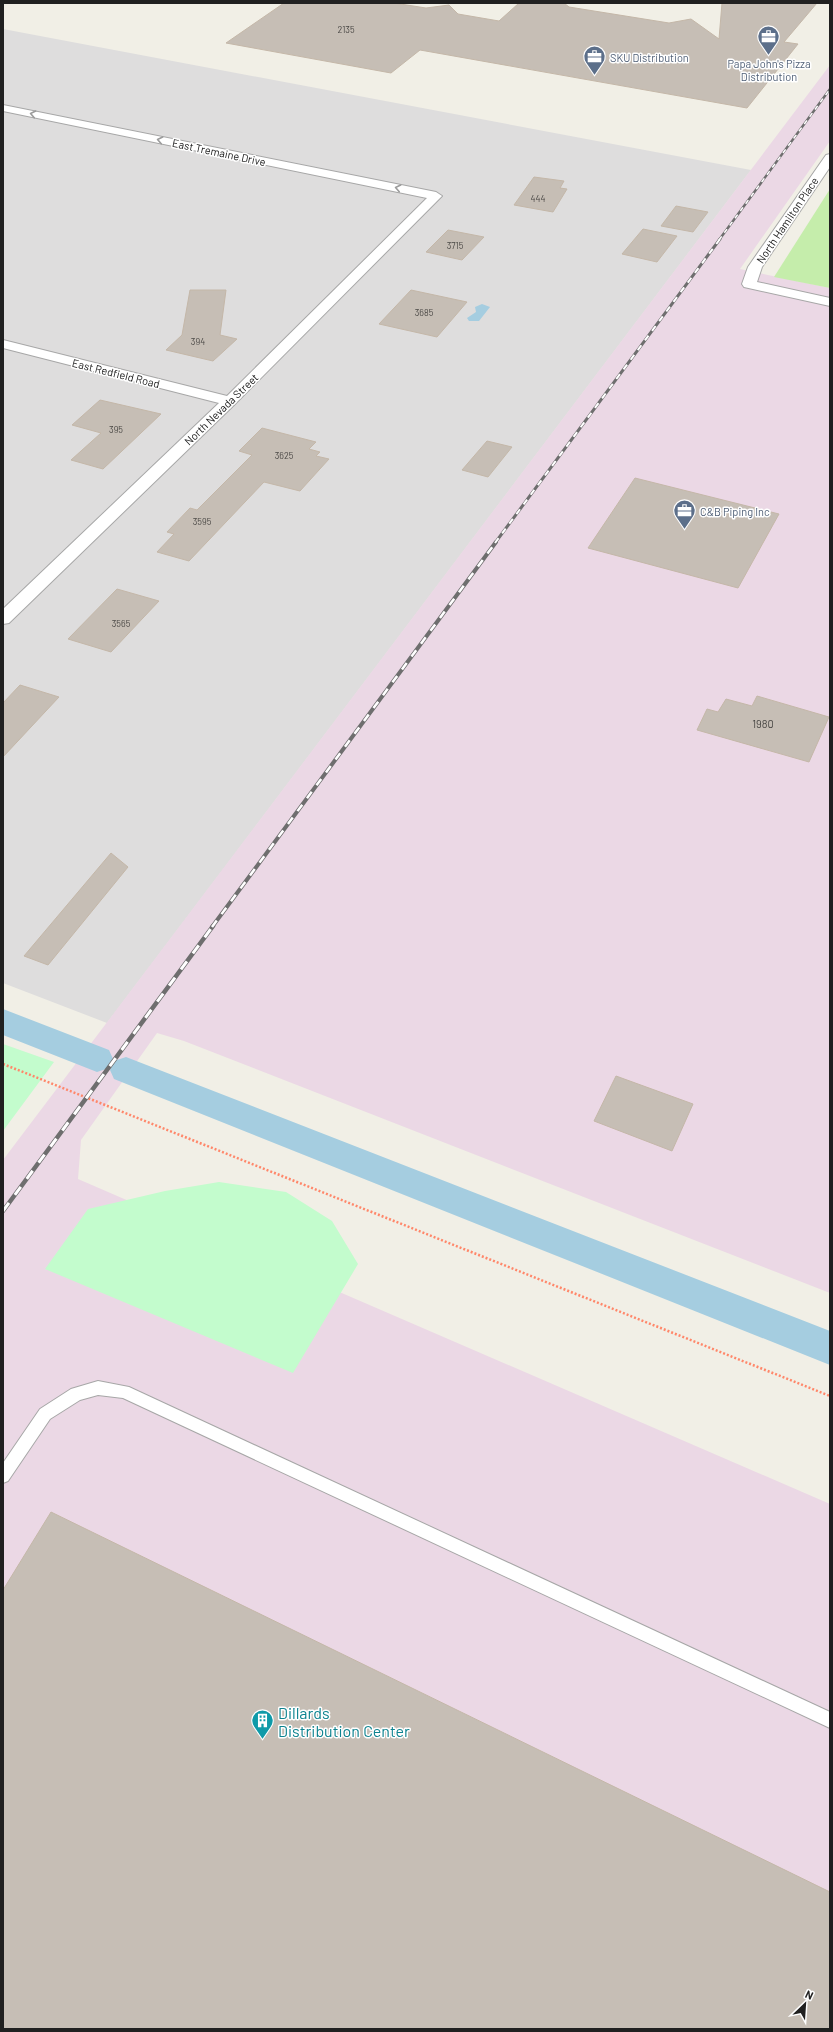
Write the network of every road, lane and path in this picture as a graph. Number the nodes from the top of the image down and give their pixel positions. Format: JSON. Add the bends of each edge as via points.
{"nodes":[{"id":1,"x":3,"y":108,"type":"edge"},
{"id":2,"x":70,"y":121,"type":"junction"},
{"id":3,"x":54,"y":132,"type":"dead end"},
{"id":4,"x":830,"y":158,"type":"edge"},
{"id":5,"x":436,"y":196,"type":"joint"},
{"id":6,"x":408,"y":205,"type":"dead end"},
{"id":7,"x":423,"y":209,"type":"junction"},
{"id":8,"x":830,"y":302,"type":"edge"},
{"id":9,"x":3,"y":344,"type":"edge"},
{"id":10,"x":230,"y":402,"type":"junction"},
{"id":11,"x":3,"y":619,"type":"edge"},
{"id":12,"x":3,"y":1064,"type":"edge"},
{"id":13,"x":830,"y":1396,"type":"edge"},
{"id":14,"x":3,"y":1476,"type":"edge"},
{"id":15,"x":830,"y":1720,"type":"edge"}],
"edges":[{"from":2,"to":1,"type":"street","name":"East Tremaine Drive","one_way":true},
{"from":2,"to":3,"type":"street"},
{"from":5,"to":2,"type":"street","name":"East Tremaine Drive","one_way":true},
{"from":4,"to":8,"type":"street","name":"North Hamilton Place","via":[[755,267],[749,284]]},
{"from":5,"to":7,"type":"street","name":"North Nevada Street"},
{"from":6,"to":7,"type":"street"},
{"from":7,"to":10,"type":"street","name":"North Nevada Street"},
{"from":9,"to":10,"type":"street","name":"East Redfield Road"},
{"from":10,"to":11,"type":"street","name":"North Nevada Street"},
{"from":12,"to":13,"type":"path"},
{"from":14,"to":15,"type":"lane","via":[[45,1414],[76,1394],[98,1388],[124,1392]]}]}
